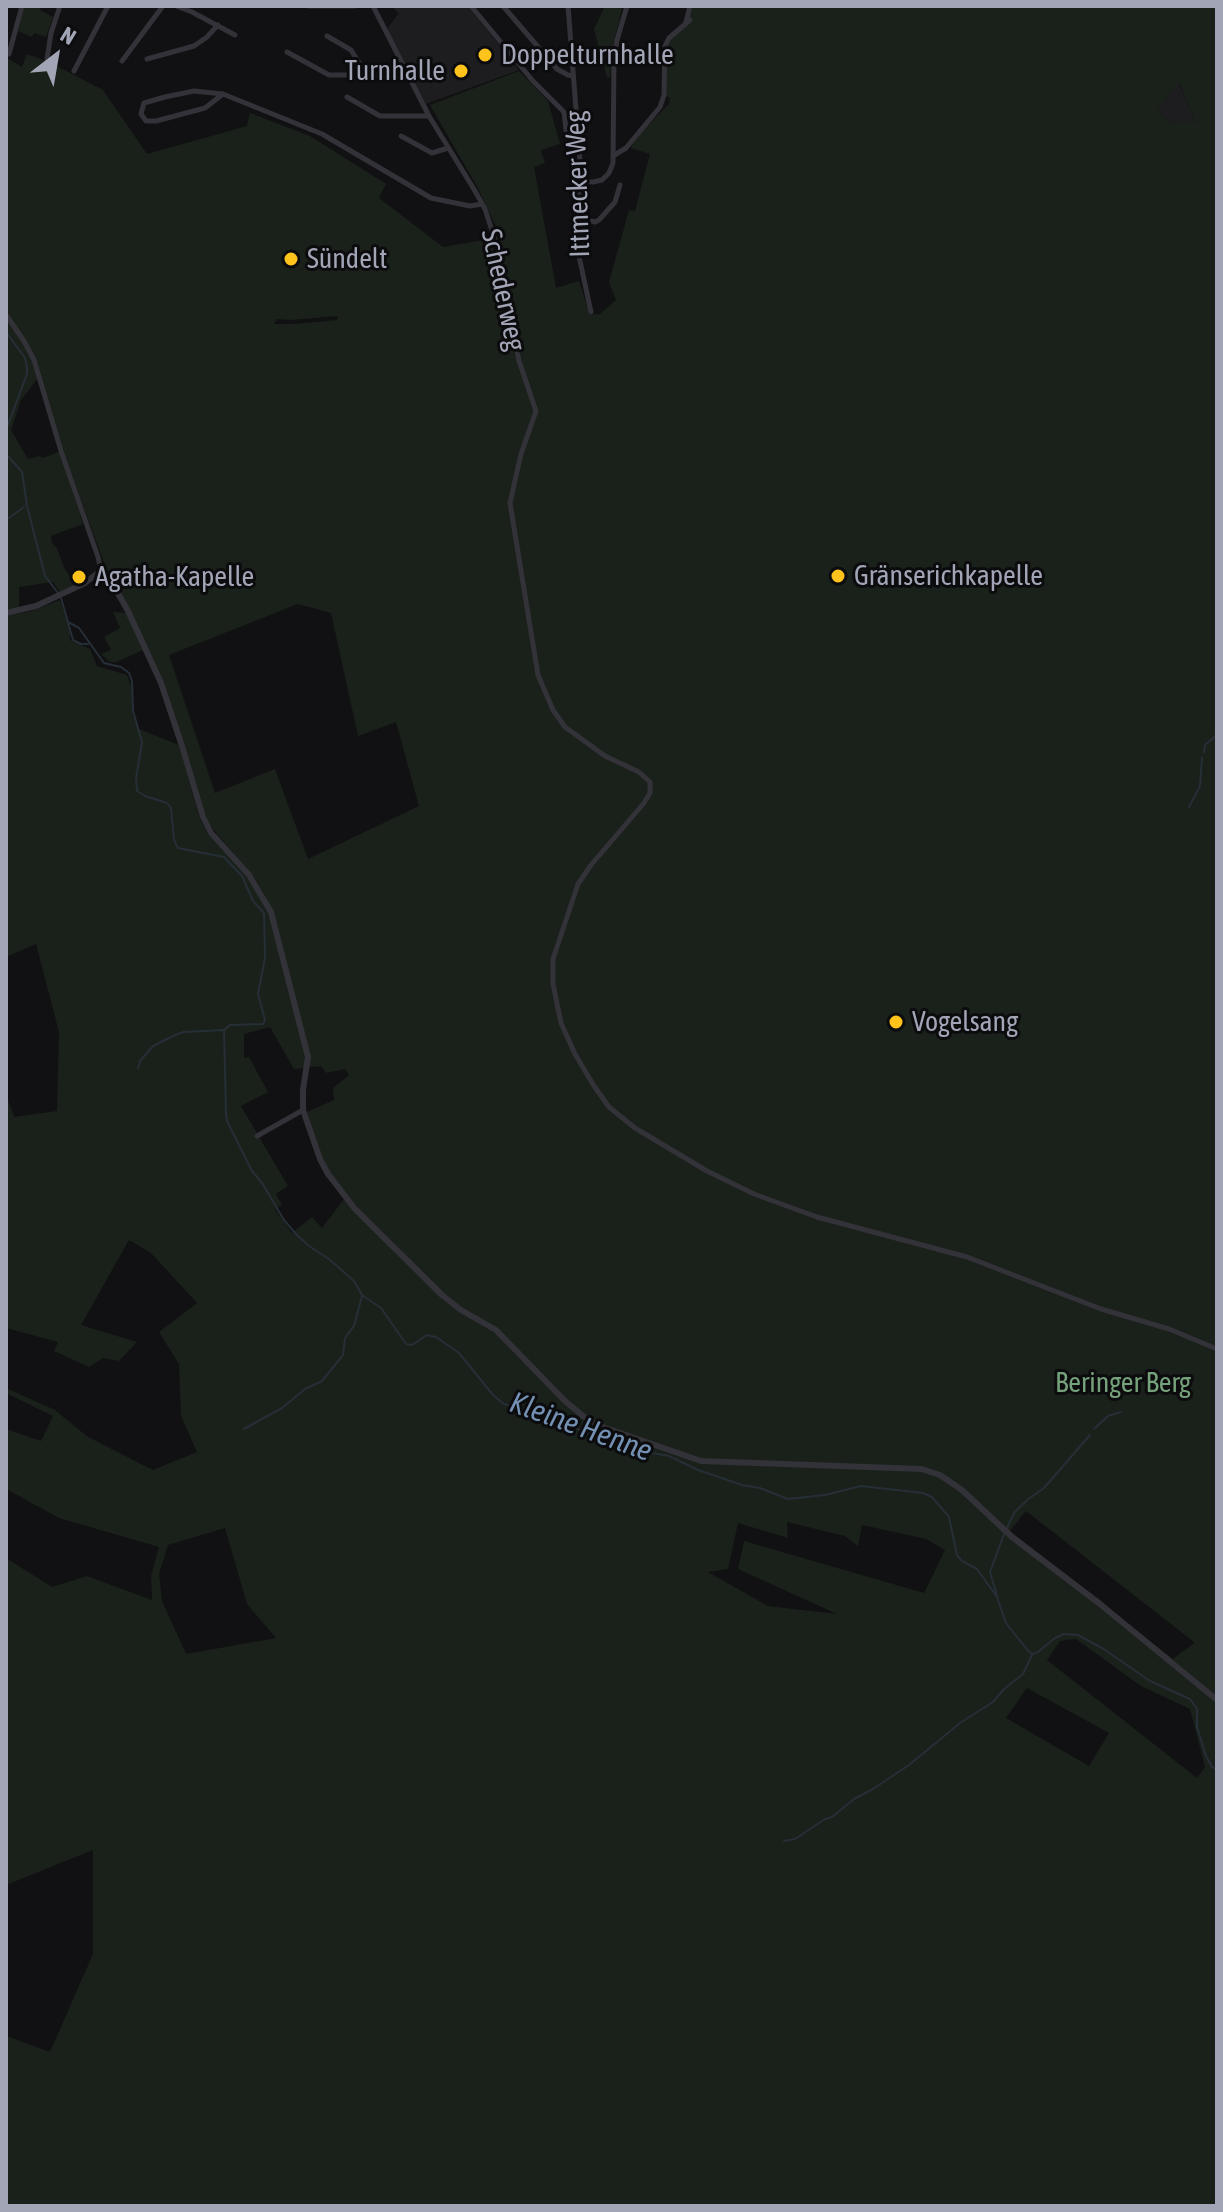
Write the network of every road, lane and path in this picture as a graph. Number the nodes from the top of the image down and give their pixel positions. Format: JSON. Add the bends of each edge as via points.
{"nodes":[{"id":1,"x":22,"y":6,"type":"edge"},
{"id":2,"x":60,"y":6,"type":"edge"},
{"id":3,"x":108,"y":6,"type":"edge"},
{"id":4,"x":163,"y":6,"type":"edge"},
{"id":5,"x":176,"y":6,"type":"edge"},
{"id":6,"x":308,"y":6,"type":"edge"},
{"id":7,"x":355,"y":6,"type":"edge"},
{"id":8,"x":373,"y":6,"type":"edge"},
{"id":9,"x":471,"y":6,"type":"edge"},
{"id":10,"x":503,"y":6,"type":"edge"},
{"id":11,"x":568,"y":6,"type":"edge"},
{"id":12,"x":627,"y":6,"type":"edge"},
{"id":13,"x":690,"y":6,"type":"edge"},
{"id":14,"x":218,"y":25,"type":"junction"},
{"id":15,"x":235,"y":35,"type":"dead end"},
{"id":16,"x":327,"y":36,"type":"dead end"},
{"id":17,"x":287,"y":52,"type":"dead end"},
{"id":18,"x":9,"y":54,"type":"dead end"},
{"id":19,"x":47,"y":59,"type":"dead end"},
{"id":20,"x":147,"y":59,"type":"dead end"},
{"id":21,"x":122,"y":61,"type":"dead end"},
{"id":22,"x":74,"y":71,"type":"dead end"},
{"id":23,"x":367,"y":75,"type":"junction"},
{"id":24,"x":407,"y":75,"type":"junction"},
{"id":25,"x":573,"y":76,"type":"junction"},
{"id":26,"x":223,"y":94,"type":"junction"},
{"id":27,"x":347,"y":97,"type":"dead end"},
{"id":28,"x":429,"y":116,"type":"junction"},
{"id":29,"x":401,"y":136,"type":"dead end"},
{"id":30,"x":578,"y":140,"type":"junction"},
{"id":31,"x":448,"y":148,"type":"junction"},
{"id":32,"x":613,"y":156,"type":"junction"},
{"id":33,"x":581,"y":181,"type":"junction"},
{"id":34,"x":620,"y":185,"type":"dead end"},
{"id":35,"x":482,"y":204,"type":"junction"},
{"id":36,"x":576,"y":217,"type":"junction"},
{"id":37,"x":591,"y":312,"type":"dead end"},
{"id":38,"x":6,"y":315,"type":"edge"},
{"id":39,"x":101,"y":571,"type":"junction"},
{"id":40,"x":6,"y":613,"type":"edge"},
{"id":41,"x":303,"y":1110,"type":"junction"},
{"id":42,"x":257,"y":1136,"type":"dead end"},
{"id":43,"x":1217,"y":1349,"type":"edge"},
{"id":44,"x":1217,"y":1700,"type":"edge"}],
"edges":[{"from":1,"to":18,"type":"street"},
{"from":2,"to":19,"type":"street"},
{"from":3,"to":22,"type":"street"},
{"from":4,"to":21,"type":"street"},
{"from":5,"to":14,"type":"street"},
{"from":6,"to":7,"type":"street"},
{"from":8,"to":24,"type":"street","name":"Schederweg"},
{"from":9,"to":30,"type":"street","via":[[564,112],[567,139]]},
{"from":10,"to":25,"type":"street","via":[[557,69]]},
{"from":11,"to":25,"type":"street","name":"Ittmecker Weg"},
{"from":12,"to":32,"type":"street","via":[[615,54]]},
{"from":13,"to":32,"type":"street","via":[[688,21],[666,43],[660,107]]},
{"from":14,"to":15,"type":"street"},
{"from":14,"to":20,"type":"street","via":[[194,46]]},
{"from":16,"to":23,"type":"street","via":[[351,50]]},
{"from":17,"to":23,"type":"street","via":[[329,75]]},
{"from":23,"to":24,"type":"street"},
{"from":24,"to":28,"type":"street","name":"Schederweg"},
{"from":25,"to":30,"type":"street","name":"Ittmecker Weg"},
{"from":26,"to":26,"type":"street","via":[[194,91],[165,97],[144,103],[141,114],[146,121],[156,121],[205,108]]},
{"from":26,"to":35,"type":"street","via":[[322,134],[431,198]]},
{"from":27,"to":28,"type":"street","via":[[384,116]]},
{"from":28,"to":31,"type":"street","name":"Schederweg"},
{"from":29,"to":31,"type":"street","via":[[434,154]]},
{"from":30,"to":33,"type":"street","name":"Ittmecker Weg"},
{"from":31,"to":35,"type":"street","name":"Schederweg"},
{"from":32,"to":33,"type":"street","via":[[605,178]]},
{"from":33,"to":36,"type":"street","name":"Ittmecker Weg"},
{"from":34,"to":36,"type":"street","via":[[615,202],[599,220]]},
{"from":35,"to":43,"type":"street","name":"Schederweg","via":[[500,260],[519,361],[536,408],[510,503],[535,666],[563,725],[605,756],[639,772],[651,787],[644,803],[578,884],[553,959],[561,1023],[603,1100],[625,1121],[687,1160],[776,1203],[967,1257]]},
{"from":36,"to":37,"type":"street","name":"Ittmecker Weg"},
{"from":38,"to":39,"type":"street","via":[[34,360]]},
{"from":39,"to":40,"type":"street","via":[[36,606]]},
{"from":39,"to":41,"type":"street","via":[[153,664],[203,817],[249,875],[273,919],[308,1057]]},
{"from":41,"to":42,"type":"street"},
{"from":41,"to":44,"type":"street","via":[[323,1165],[355,1209],[442,1295],[496,1330],[587,1419],[701,1461],[922,1469],[940,1475]]}]}
